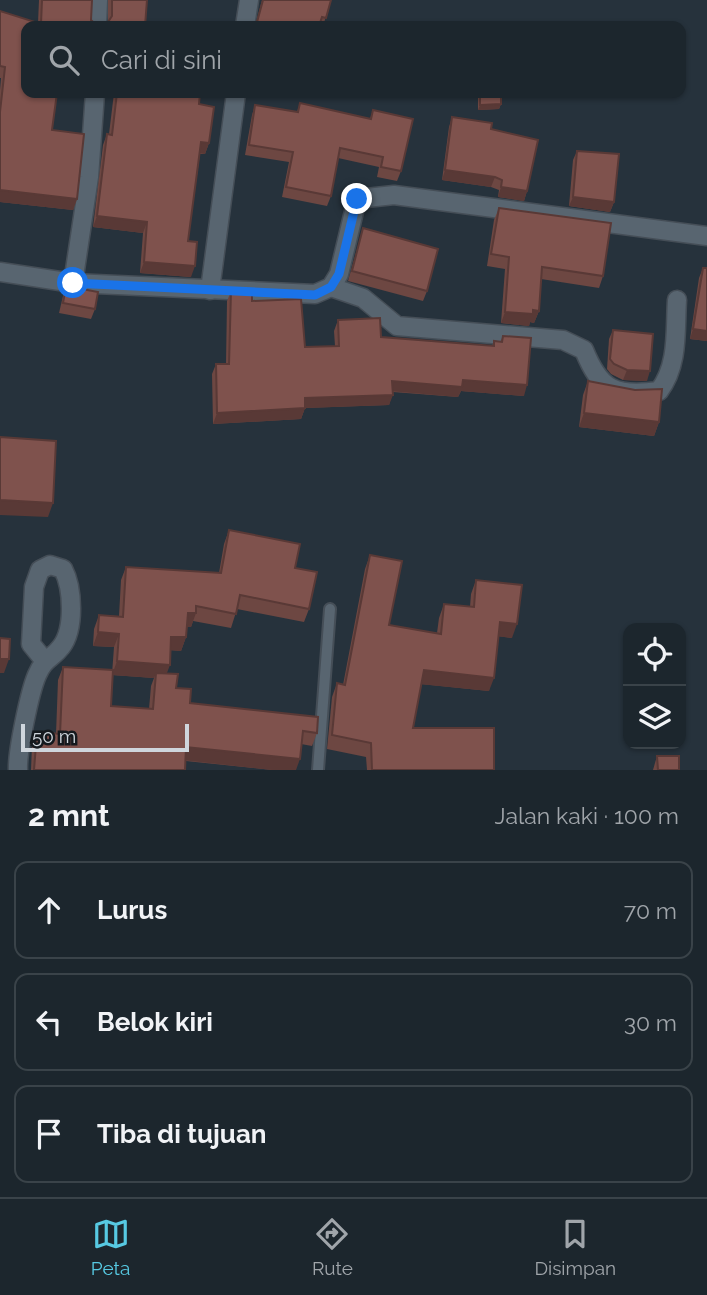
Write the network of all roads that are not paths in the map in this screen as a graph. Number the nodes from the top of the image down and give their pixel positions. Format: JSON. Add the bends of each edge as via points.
{"nodes":[{"id":1,"x":98,"y":0,"type":"edge"},
{"id":2,"x":249,"y":0,"type":"edge"},
{"id":3,"x":97,"y":21,"type":"edge"},
{"id":4,"x":246,"y":21,"type":"edge"},
{"id":5,"x":95,"y":98,"type":"edge"},
{"id":6,"x":235,"y":98,"type":"edge"},
{"id":7,"x":707,"y":236,"type":"edge"},
{"id":8,"x":0,"y":272,"type":"edge"},
{"id":9,"x":73,"y":283,"type":"junction"},
{"id":10,"x":331,"y":287,"type":"junction"},
{"id":11,"x":210,"y":290,"type":"junction"},
{"id":12,"x":677,"y":300,"type":"dead end"},
{"id":13,"x":330,"y":609,"type":"dead end"},
{"id":14,"x":44,"y":660,"type":"junction"},
{"id":15,"x":18,"y":770,"type":"edge"},
{"id":16,"x":318,"y":770,"type":"edge"}],
"edges":[{"from":1,"to":3,"type":"street"},
{"from":2,"to":4,"type":"street"},
{"from":5,"to":9,"type":"street","via":[[89,177]]},
{"from":6,"to":11,"type":"street"},
{"from":7,"to":10,"type":"street","via":[[454,201],[394,195],[357,199],[339,274]]},
{"from":8,"to":9,"type":"street"},
{"from":9,"to":11,"type":"street"},
{"from":10,"to":11,"type":"street","via":[[315,295]]},
{"from":10,"to":12,"type":"street","via":[[363,298],[397,326],[563,340],[583,350],[603,385],[637,394],[659,391],[666,383],[673,362]]},
{"from":13,"to":16,"type":"lane"},
{"from":14,"to":14,"type":"street","via":[[31,643],[34,587],[40,570],[50,565],[63,569],[70,581],[70,623],[62,647]]},
{"from":14,"to":15,"type":"street","via":[[35,679]]}]}
